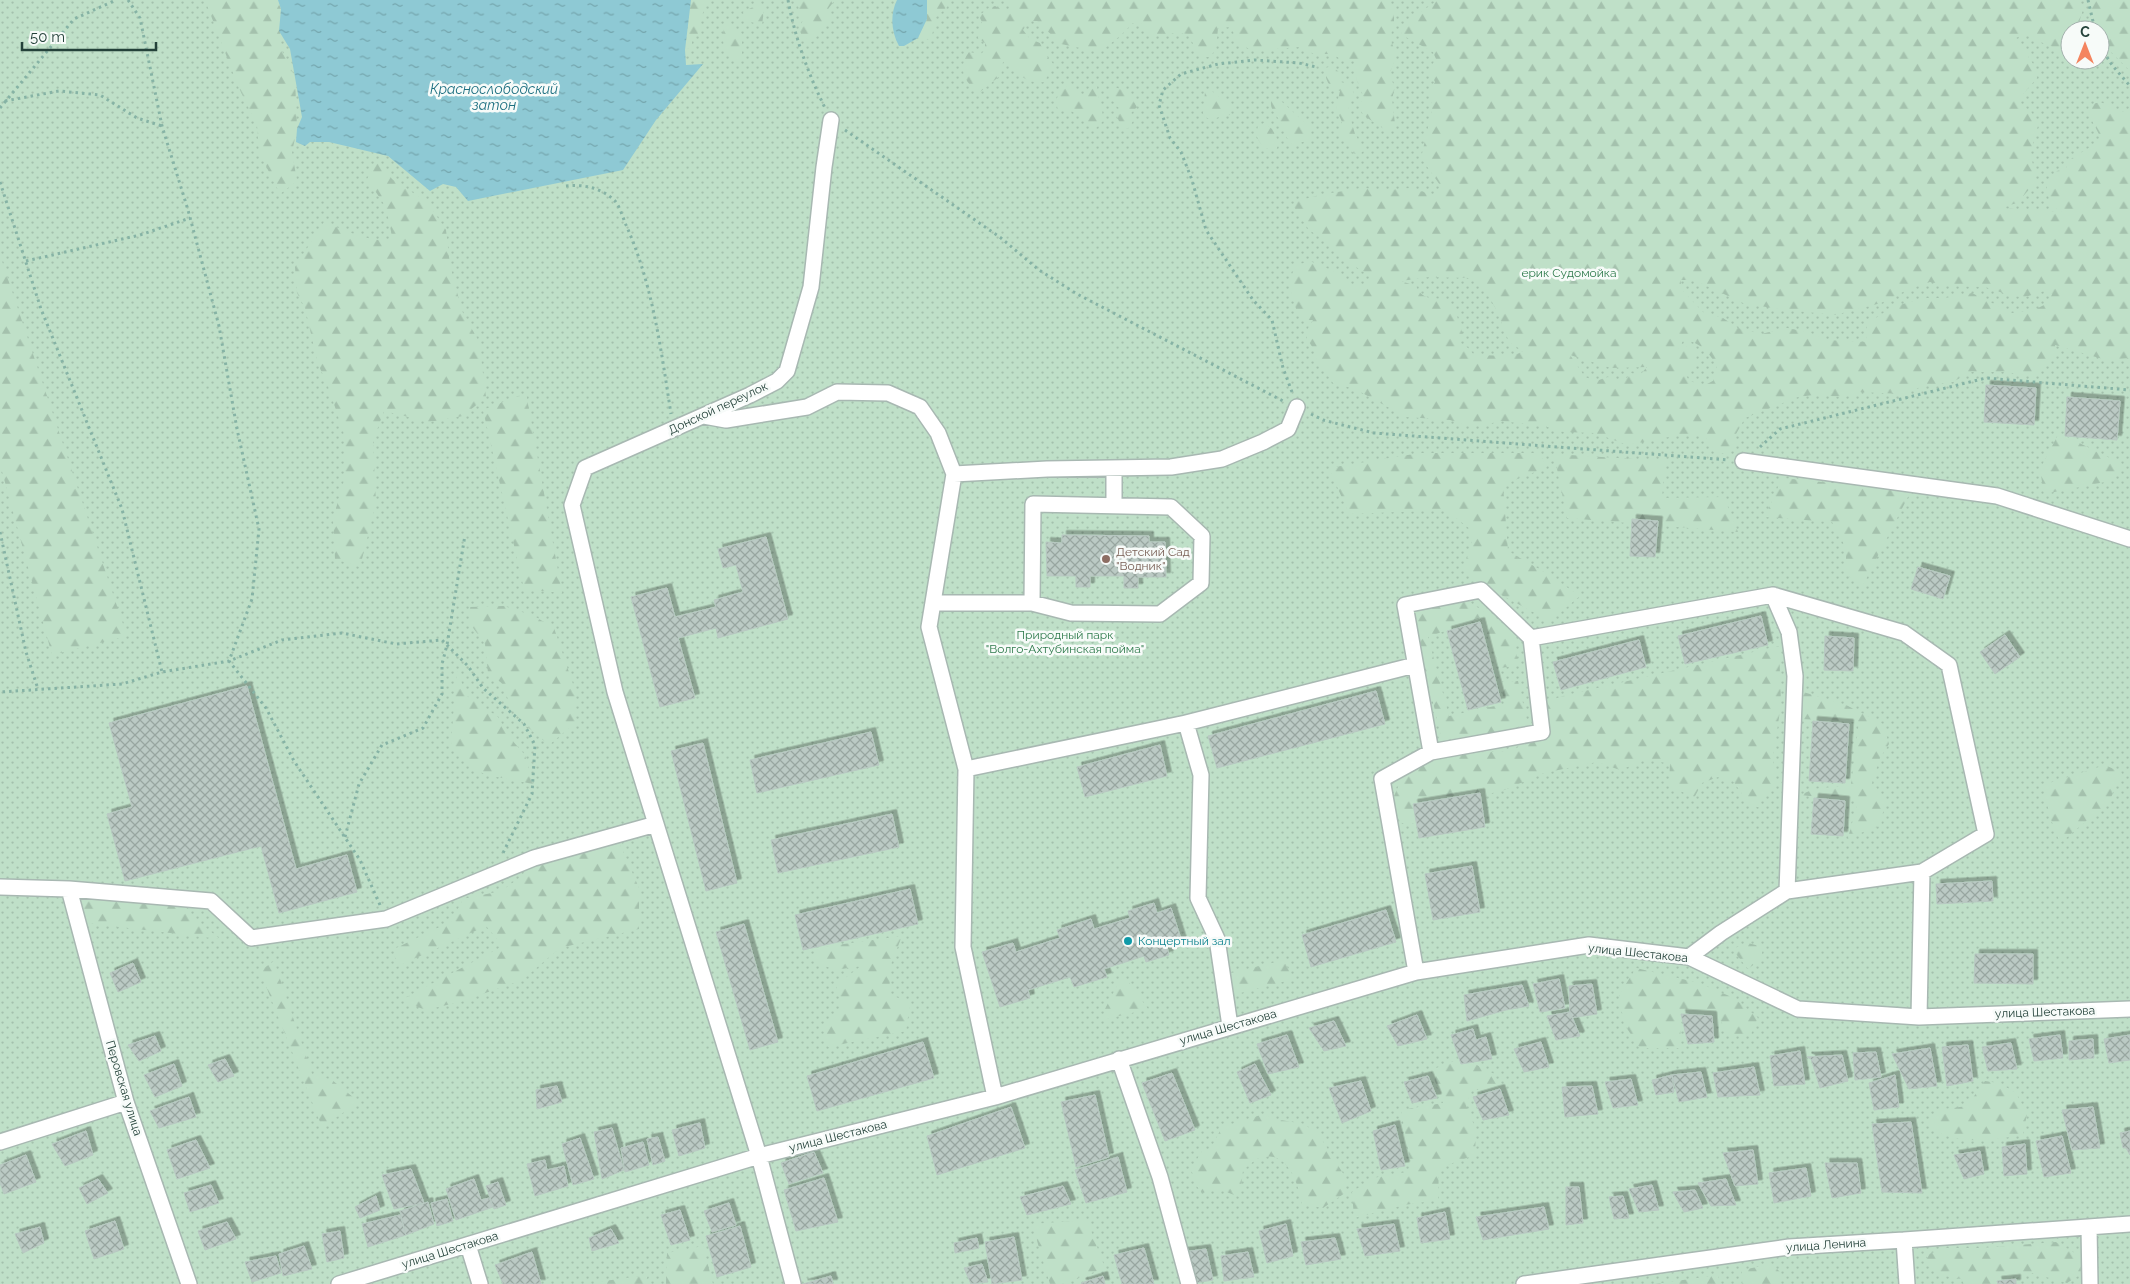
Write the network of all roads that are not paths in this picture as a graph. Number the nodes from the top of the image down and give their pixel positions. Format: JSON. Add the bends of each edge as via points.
{"nodes":[{"id":1,"x":831,"y":120,"type":"road end"},
{"id":2,"x":1297,"y":407,"type":"road end"},
{"id":3,"x":704,"y":416,"type":"junction"},
{"id":4,"x":1743,"y":461,"type":"road end"},
{"id":5,"x":1114,"y":468,"type":"junction"},
{"id":6,"x":954,"y":474,"type":"junction"},
{"id":7,"x":1114,"y":506,"type":"junction"},
{"id":8,"x":2130,"y":540,"type":"edge"},
{"id":9,"x":1773,"y":595,"type":"junction"},
{"id":10,"x":934,"y":603,"type":"junction"},
{"id":11,"x":1032,"y":603,"type":"junction"},
{"id":12,"x":1531,"y":638,"type":"junction"},
{"id":13,"x":1415,"y":665,"type":"junction"},
{"id":14,"x":1186,"y":723,"type":"junction"},
{"id":15,"x":1431,"y":752,"type":"junction"},
{"id":16,"x":966,"y":769,"type":"junction"},
{"id":17,"x":656,"y":824,"type":"junction"},
{"id":18,"x":1922,"y":872,"type":"junction"},
{"id":19,"x":0,"y":887,"type":"edge"},
{"id":20,"x":69,"y":889,"type":"junction"},
{"id":21,"x":1787,"y":891,"type":"junction"},
{"id":22,"x":1689,"y":957,"type":"junction"},
{"id":23,"x":1416,"y":972,"type":"junction"},
{"id":24,"x":2130,"y":1009,"type":"edge"},
{"id":25,"x":1919,"y":1018,"type":"junction"},
{"id":26,"x":1230,"y":1026,"type":"junction"},
{"id":27,"x":1119,"y":1059,"type":"junction"},
{"id":28,"x":995,"y":1096,"type":"junction"},
{"id":29,"x":126,"y":1102,"type":"junction"},
{"id":30,"x":0,"y":1142,"type":"edge"},
{"id":31,"x":759,"y":1156,"type":"junction"},
{"id":32,"x":2130,"y":1224,"type":"edge"},
{"id":33,"x":2088,"y":1227,"type":"junction"},
{"id":34,"x":1904,"y":1240,"type":"junction"},
{"id":35,"x":468,"y":1245,"type":"junction"},
{"id":36,"x":189,"y":1284,"type":"edge"},
{"id":37,"x":340,"y":1284,"type":"edge"},
{"id":38,"x":480,"y":1284,"type":"edge"},
{"id":39,"x":793,"y":1284,"type":"edge"},
{"id":40,"x":1189,"y":1284,"type":"edge"},
{"id":41,"x":1524,"y":1284,"type":"edge"},
{"id":42,"x":1907,"y":1284,"type":"edge"},
{"id":43,"x":2090,"y":1284,"type":"edge"}],
"edges":[{"from":1,"to":3,"type":"street","name":"Донской переулок","via":[[811,287],[787,371],[776,381]]},
{"from":2,"to":5,"type":"street","via":[[1288,429],[1222,459],[1170,467]]},
{"from":3,"to":6,"type":"street","via":[[726,420],[807,407],[837,392],[888,393],[920,407],[938,433]]},
{"from":3,"to":17,"type":"street","name":"Донской переулок","via":[[585,468],[572,505],[615,692]]},
{"from":4,"to":8,"type":"street","via":[[1996,496]]},
{"from":5,"to":6,"type":"street","via":[[1047,468]]},
{"from":5,"to":7,"type":"street"},
{"from":6,"to":10,"type":"street"},
{"from":7,"to":11,"type":"street","via":[[1033,504]]},
{"from":7,"to":11,"type":"street","via":[[1171,507],[1202,536],[1201,583],[1160,614],[1071,613]]},
{"from":9,"to":12,"type":"street"},
{"from":9,"to":18,"type":"street","via":[[1904,634],[1949,665],[1986,834]]},
{"from":9,"to":21,"type":"street","via":[[1789,632],[1796,676]]},
{"from":10,"to":11,"type":"street"},
{"from":10,"to":16,"type":"street","via":[[929,627]]},
{"from":12,"to":13,"type":"street","via":[[1481,590],[1405,605]]},
{"from":12,"to":15,"type":"street","via":[[1542,732]]},
{"from":13,"to":14,"type":"street"},
{"from":13,"to":15,"type":"street"},
{"from":14,"to":16,"type":"street"},
{"from":14,"to":26,"type":"street","via":[[1201,775],[1198,898],[1217,939]]},
{"from":15,"to":23,"type":"street","via":[[1382,779]]},
{"from":16,"to":28,"type":"street","via":[[963,947]]},
{"from":17,"to":20,"type":"street","via":[[534,858],[386,919],[251,938],[211,901]]},
{"from":17,"to":31,"type":"street"},
{"from":18,"to":21,"type":"street"},
{"from":18,"to":25,"type":"street"},
{"from":19,"to":20,"type":"street"},
{"from":20,"to":29,"type":"street","name":"Перовская улица"},
{"from":21,"to":22,"type":"street"},
{"from":22,"to":23,"type":"street","name":"улица Шестакова","via":[[1589,945]]},
{"from":22,"to":25,"type":"street","name":"улица Шестакова","via":[[1798,1010]]},
{"from":23,"to":26,"type":"street","name":"улица Шестакова"},
{"from":24,"to":25,"type":"street","name":"улица Шестакова"},
{"from":26,"to":27,"type":"street","name":"улица Шестакова"},
{"from":27,"to":28,"type":"street","name":"улица Шестакова"},
{"from":27,"to":40,"type":"street","via":[[1160,1177]]},
{"from":28,"to":31,"type":"street","name":"улица Шестакова"},
{"from":29,"to":30,"type":"street"},
{"from":29,"to":36,"type":"street","name":"Перовская улица"},
{"from":31,"to":35,"type":"street","name":"улица Шестакова"},
{"from":31,"to":39,"type":"street"},
{"from":32,"to":33,"type":"street","name":"улица Ленина"},
{"from":33,"to":34,"type":"street","name":"улица Ленина"},
{"from":33,"to":43,"type":"street"},
{"from":34,"to":41,"type":"street","name":"улица Ленина","via":[[1789,1247]]},
{"from":34,"to":42,"type":"street"},
{"from":35,"to":37,"type":"street","name":"улица Шестакова"},
{"from":35,"to":38,"type":"street"}]}
